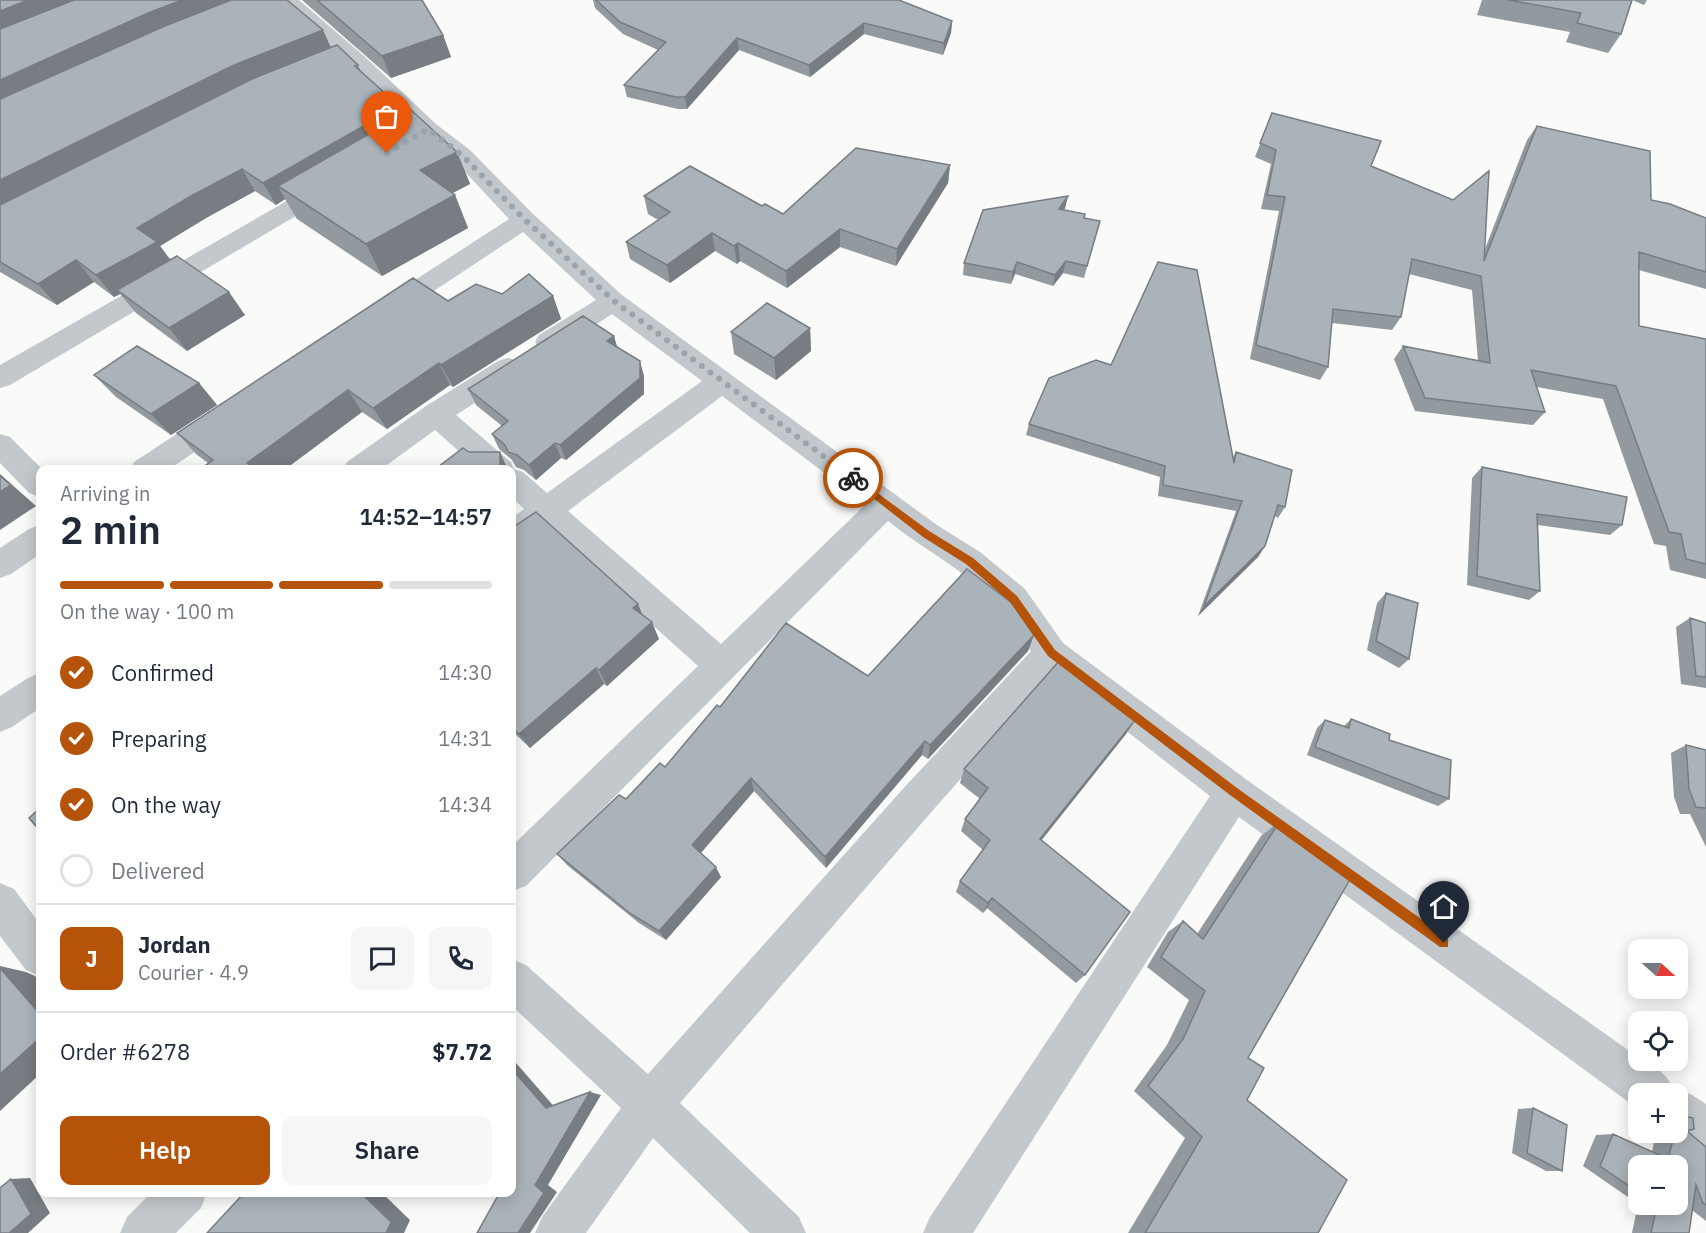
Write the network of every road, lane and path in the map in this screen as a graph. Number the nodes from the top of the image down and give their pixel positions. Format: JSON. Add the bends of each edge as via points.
{"nodes":[{"id":1,"x":275,"y":1,"type":"edge"},
{"id":2,"x":346,"y":177,"type":"edge"},
{"id":3,"x":524,"y":219,"type":"junction"},
{"id":4,"x":614,"y":301,"type":"junction"},
{"id":5,"x":364,"y":325,"type":"edge"},
{"id":6,"x":0,"y":378,"type":"edge"},
{"id":7,"x":722,"y":381,"type":"junction"},
{"id":8,"x":245,"y":404,"type":"edge"},
{"id":9,"x":436,"y":414,"type":"junction"},
{"id":10,"x":0,"y":445,"type":"edge"},
{"id":11,"x":153,"y":465,"type":"edge"},
{"id":12,"x":364,"y":465,"type":"edge"},
{"id":13,"x":494,"y":465,"type":"edge"},
{"id":14,"x":36,"y":481,"type":"edge"},
{"id":15,"x":516,"y":483,"type":"edge"},
{"id":16,"x":887,"y":503,"type":"junction"},
{"id":17,"x":547,"y":510,"type":"junction"},
{"id":18,"x":516,"y":532,"type":"edge"},
{"id":19,"x":36,"y":541,"type":"edge"},
{"id":20,"x":0,"y":565,"type":"edge"},
{"id":21,"x":1051,"y":653,"type":"junction"},
{"id":22,"x":721,"y":665,"type":"junction"},
{"id":23,"x":36,"y":692,"type":"edge"},
{"id":24,"x":0,"y":716,"type":"edge"},
{"id":25,"x":1234,"y":792,"type":"junction"},
{"id":26,"x":516,"y":868,"type":"edge"},
{"id":27,"x":516,"y":984,"type":"edge"},
{"id":28,"x":1639,"y":1083,"type":"edge"},
{"id":29,"x":650,"y":1105,"type":"junction"},
{"id":30,"x":180,"y":1197,"type":"edge"},
{"id":31,"x":143,"y":1233,"type":"edge"},
{"id":32,"x":558,"y":1233,"type":"edge"},
{"id":33,"x":783,"y":1233,"type":"edge"},
{"id":34,"x":946,"y":1233,"type":"edge"}],
"edges":[{"from":1,"to":3,"type":"street","via":[[417,135],[462,155]]},
{"from":2,"to":6,"type":"street"},
{"from":3,"to":4,"type":"street"},
{"from":3,"to":5,"type":"street"},
{"from":4,"to":7,"type":"street"},
{"from":4,"to":9,"type":"street"},
{"from":7,"to":16,"type":"street"},
{"from":7,"to":17,"type":"street"},
{"from":8,"to":11,"type":"street"},
{"from":9,"to":12,"type":"street"},
{"from":9,"to":13,"type":"street"},
{"from":10,"to":14,"type":"street"},
{"from":15,"to":17,"type":"street"},
{"from":16,"to":21,"type":"street","via":[[969,561],[1013,599]]},
{"from":16,"to":22,"type":"street"},
{"from":17,"to":18,"type":"street"},
{"from":17,"to":22,"type":"street"},
{"from":19,"to":20,"type":"street"},
{"from":21,"to":25,"type":"street"},
{"from":21,"to":29,"type":"street"},
{"from":22,"to":26,"type":"street"},
{"from":23,"to":24,"type":"street"},
{"from":25,"to":28,"type":"street"},
{"from":25,"to":34,"type":"street"},
{"from":27,"to":29,"type":"street"},
{"from":29,"to":32,"type":"street"},
{"from":29,"to":33,"type":"street"},
{"from":30,"to":31,"type":"street"}]}
